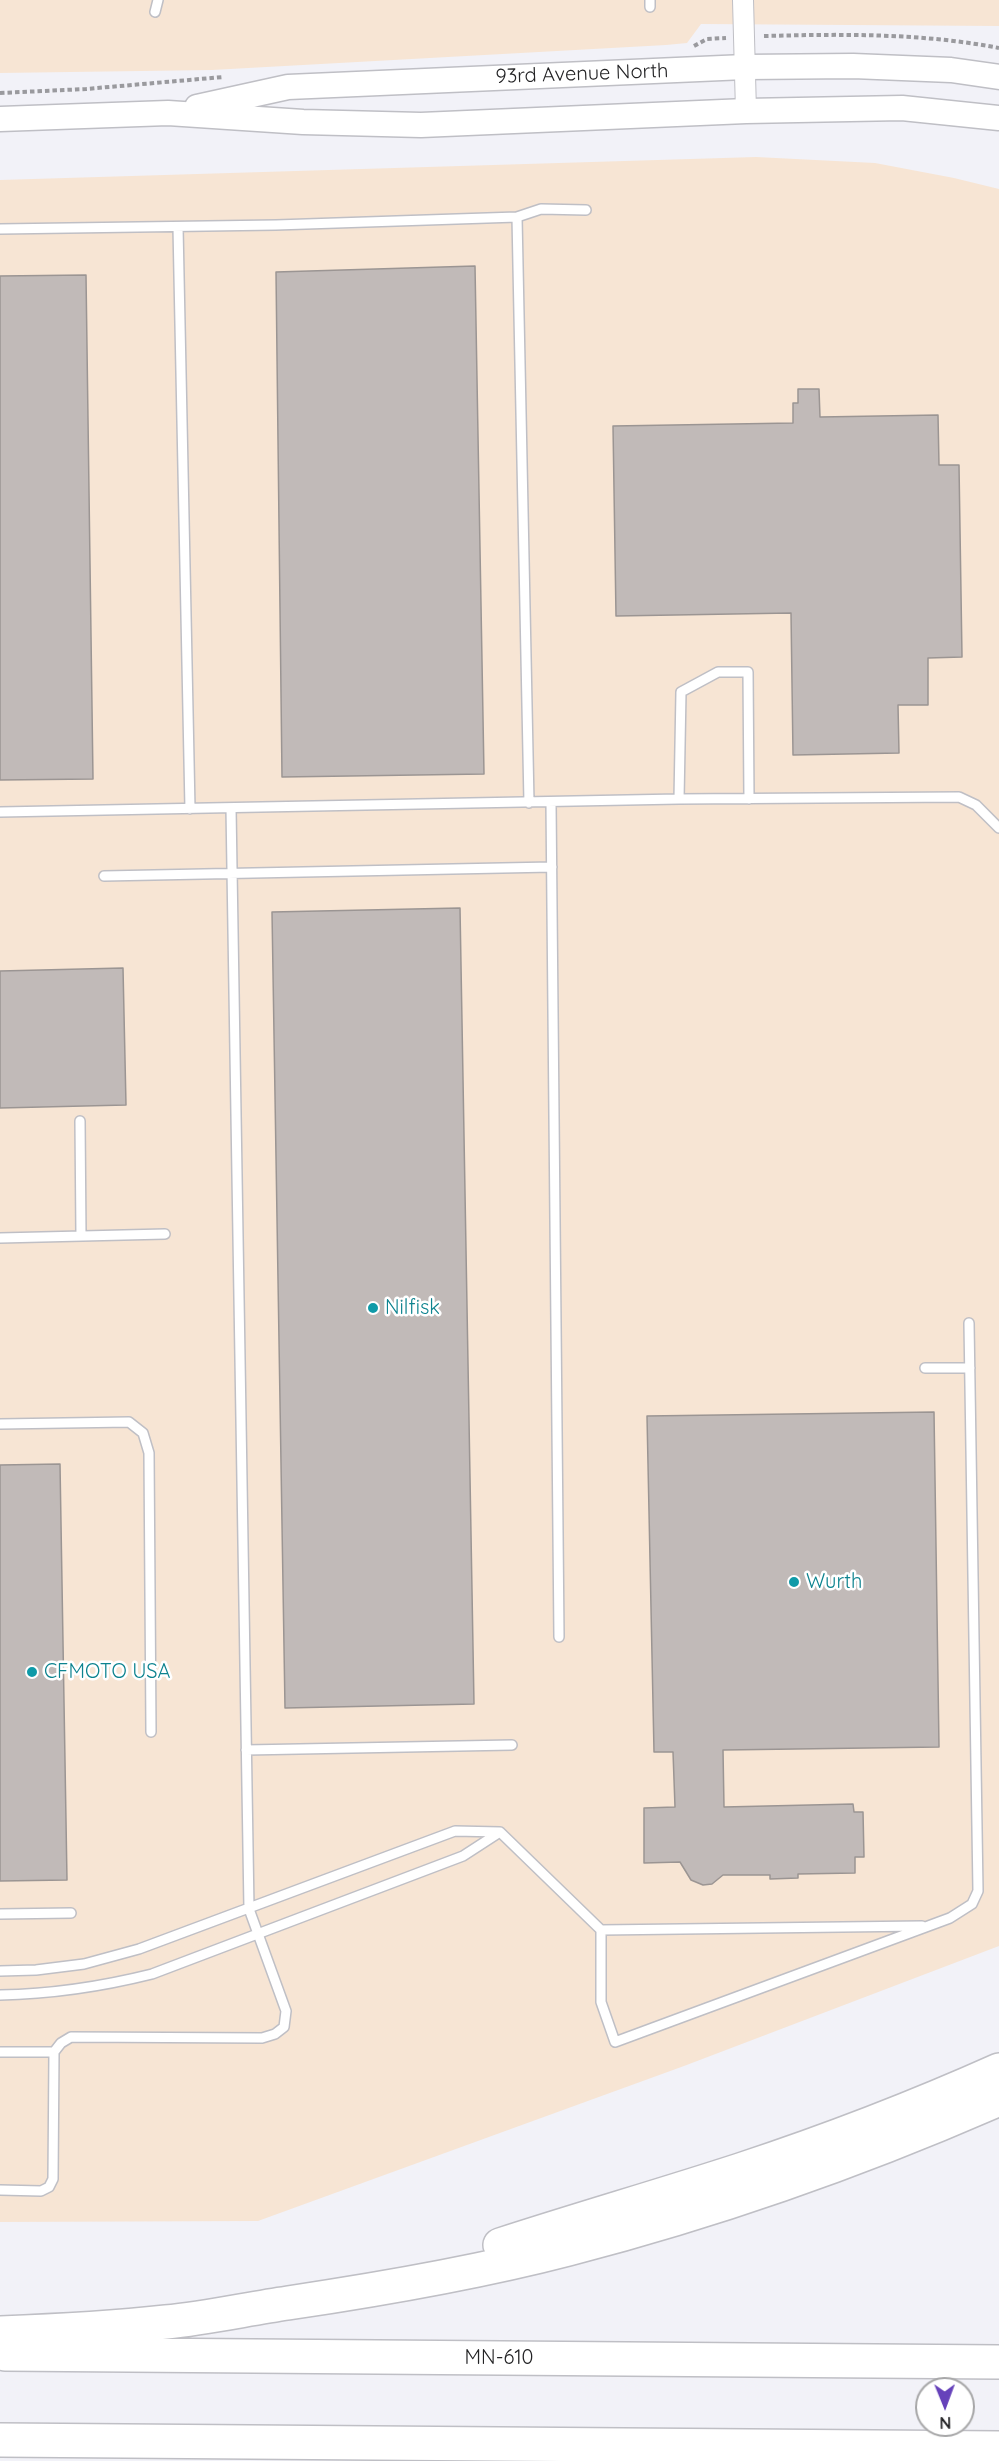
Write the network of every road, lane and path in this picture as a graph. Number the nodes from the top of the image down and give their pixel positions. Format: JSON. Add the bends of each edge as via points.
{"nodes":[{"id":1,"x":158,"y":0,"type":"edge"},
{"id":2,"x":743,"y":0,"type":"edge"},
{"id":3,"x":155,"y":12,"type":"dead end"},
{"id":4,"x":745,"y":67,"type":"junction"},
{"id":5,"x":999,"y":77,"type":"edge"},
{"id":6,"x":746,"y":111,"type":"junction"},
{"id":7,"x":168,"y":113,"type":"junction"},
{"id":8,"x":999,"y":118,"type":"edge"},
{"id":9,"x":0,"y":119,"type":"edge"},
{"id":10,"x":586,"y":210,"type":"dead end"},
{"id":11,"x":517,"y":217,"type":"junction"},
{"id":12,"x":178,"y":227,"type":"junction"},
{"id":13,"x":0,"y":229,"type":"edge"},
{"id":14,"x":679,"y":799,"type":"junction"},
{"id":15,"x":749,"y":799,"type":"junction"},
{"id":16,"x":551,"y":803,"type":"junction"},
{"id":17,"x":529,"y":804,"type":"junction"},
{"id":18,"x":231,"y":808,"type":"junction"},
{"id":19,"x":190,"y":809,"type":"junction"},
{"id":20,"x":0,"y":812,"type":"edge"},
{"id":21,"x":999,"y":828,"type":"edge"},
{"id":22,"x":552,"y":867,"type":"junction"},
{"id":23,"x":232,"y":873,"type":"junction"},
{"id":24,"x":104,"y":876,"type":"dead end"},
{"id":25,"x":80,"y":1121,"type":"dead end"},
{"id":26,"x":165,"y":1234,"type":"dead end"},
{"id":27,"x":81,"y":1236,"type":"junction"},
{"id":28,"x":0,"y":1238,"type":"edge"},
{"id":29,"x":969,"y":1323,"type":"dead end"},
{"id":30,"x":925,"y":1368,"type":"dead end"},
{"id":31,"x":970,"y":1368,"type":"junction"},
{"id":32,"x":0,"y":1424,"type":"edge"},
{"id":33,"x":558,"y":1637,"type":"dead end"},
{"id":34,"x":151,"y":1732,"type":"dead end"},
{"id":35,"x":512,"y":1745,"type":"dead end"},
{"id":36,"x":246,"y":1750,"type":"junction"},
{"id":37,"x":500,"y":1832,"type":"junction"},
{"id":38,"x":249,"y":1909,"type":"junction"},
{"id":39,"x":71,"y":1913,"type":"dead end"},
{"id":40,"x":0,"y":1914,"type":"edge"},
{"id":41,"x":930,"y":1926,"type":"junction"},
{"id":42,"x":601,"y":1930,"type":"junction"},
{"id":43,"x":259,"y":1933,"type":"junction"},
{"id":44,"x":0,"y":1971,"type":"edge"},
{"id":45,"x":0,"y":1995,"type":"edge"},
{"id":46,"x":0,"y":2052,"type":"edge"},
{"id":47,"x":54,"y":2052,"type":"junction"},
{"id":48,"x":999,"y":2070,"type":"edge"},
{"id":49,"x":999,"y":2099,"type":"edge"},
{"id":50,"x":0,"y":2190,"type":"edge"},
{"id":51,"x":275,"y":2305,"type":"junction"},
{"id":52,"x":0,"y":2333,"type":"edge"},
{"id":53,"x":0,"y":2354,"type":"edge"},
{"id":54,"x":999,"y":2362,"type":"edge"},
{"id":55,"x":0,"y":2440,"type":"edge"},
{"id":56,"x":76,"y":2441,"type":"junction"},
{"id":57,"x":999,"y":2448,"type":"edge"},
{"id":58,"x":313,"y":2461,"type":"edge"}],
"edges":[{"from":1,"to":3,"type":"lane"},
{"from":2,"to":4,"type":"street"},
{"from":4,"to":5,"type":"street","name":"93rd Avenue North","via":[[854,66],[951,70]]},
{"from":4,"to":6,"type":"street"},
{"from":4,"to":7,"type":"street","name":"93rd Avenue North","via":[[288,87]]},
{"from":6,"to":7,"type":"street","name":"93rd Avenue North","via":[[421,125]]},
{"from":6,"to":8,"type":"street","name":"93rd Avenue North","via":[[902,108]]},
{"from":7,"to":9,"type":"street","name":"93rd Avenue North"},
{"from":10,"to":11,"type":"lane","via":[[541,209]]},
{"from":11,"to":12,"type":"lane"},
{"from":11,"to":17,"type":"lane"},
{"from":12,"to":13,"type":"lane"},
{"from":12,"to":19,"type":"lane"},
{"from":14,"to":15,"type":"lane"},
{"from":14,"to":15,"type":"lane","via":[[681,692],[718,672],[748,672]]},
{"from":14,"to":16,"type":"lane"},
{"from":15,"to":21,"type":"lane","via":[[959,797],[976,805]]},
{"from":16,"to":17,"type":"lane"},
{"from":16,"to":22,"type":"lane"},
{"from":17,"to":18,"type":"lane"},
{"from":18,"to":19,"type":"lane"},
{"from":18,"to":23,"type":"lane"},
{"from":19,"to":20,"type":"lane"},
{"from":22,"to":23,"type":"lane"},
{"from":22,"to":33,"type":"lane"},
{"from":23,"to":24,"type":"lane"},
{"from":23,"to":36,"type":"lane"},
{"from":25,"to":27,"type":"lane"},
{"from":26,"to":27,"type":"lane"},
{"from":27,"to":28,"type":"lane"},
{"from":29,"to":31,"type":"lane"},
{"from":30,"to":31,"type":"lane"},
{"from":31,"to":41,"type":"lane","via":[[978,1891],[972,1904]]},
{"from":32,"to":34,"type":"lane","via":[[129,1422],[144,1433],[149,1453]]},
{"from":35,"to":36,"type":"lane"},
{"from":36,"to":38,"type":"lane"},
{"from":37,"to":38,"type":"lane","via":[[455,1831]]},
{"from":37,"to":42,"type":"lane"},
{"from":37,"to":43,"type":"lane","via":[[463,1856]]},
{"from":38,"to":43,"type":"lane"},
{"from":38,"to":44,"type":"lane","via":[[139,1949],[84,1964]]},
{"from":39,"to":40,"type":"lane"},
{"from":41,"to":42,"type":"lane"},
{"from":41,"to":42,"type":"lane","via":[[615,2042],[601,2002]]},
{"from":43,"to":45,"type":"lane","via":[[152,1974],[101,1987]]},
{"from":43,"to":47,"type":"lane","via":[[286,2011],[284,2027],[275,2034],[262,2038],[71,2037]]},
{"from":46,"to":47,"type":"lane"},
{"from":47,"to":50,"type":"lane","via":[[50,2187],[41,2191]]},
{"from":48,"to":51,"type":"highway","via":[[880,2120],[740,2170],[497,2246]]},
{"from":49,"to":51,"type":"highway","via":[[860,2157],[637,2230],[447,2276]]},
{"from":51,"to":52,"type":"highway","via":[[155,2323]]},
{"from":53,"to":54,"type":"highway","name":"MN-610"},
{"from":55,"to":56,"type":"highway"},
{"from":56,"to":57,"type":"highway"},
{"from":56,"to":58,"type":"highway","via":[[211,2457]]}]}
